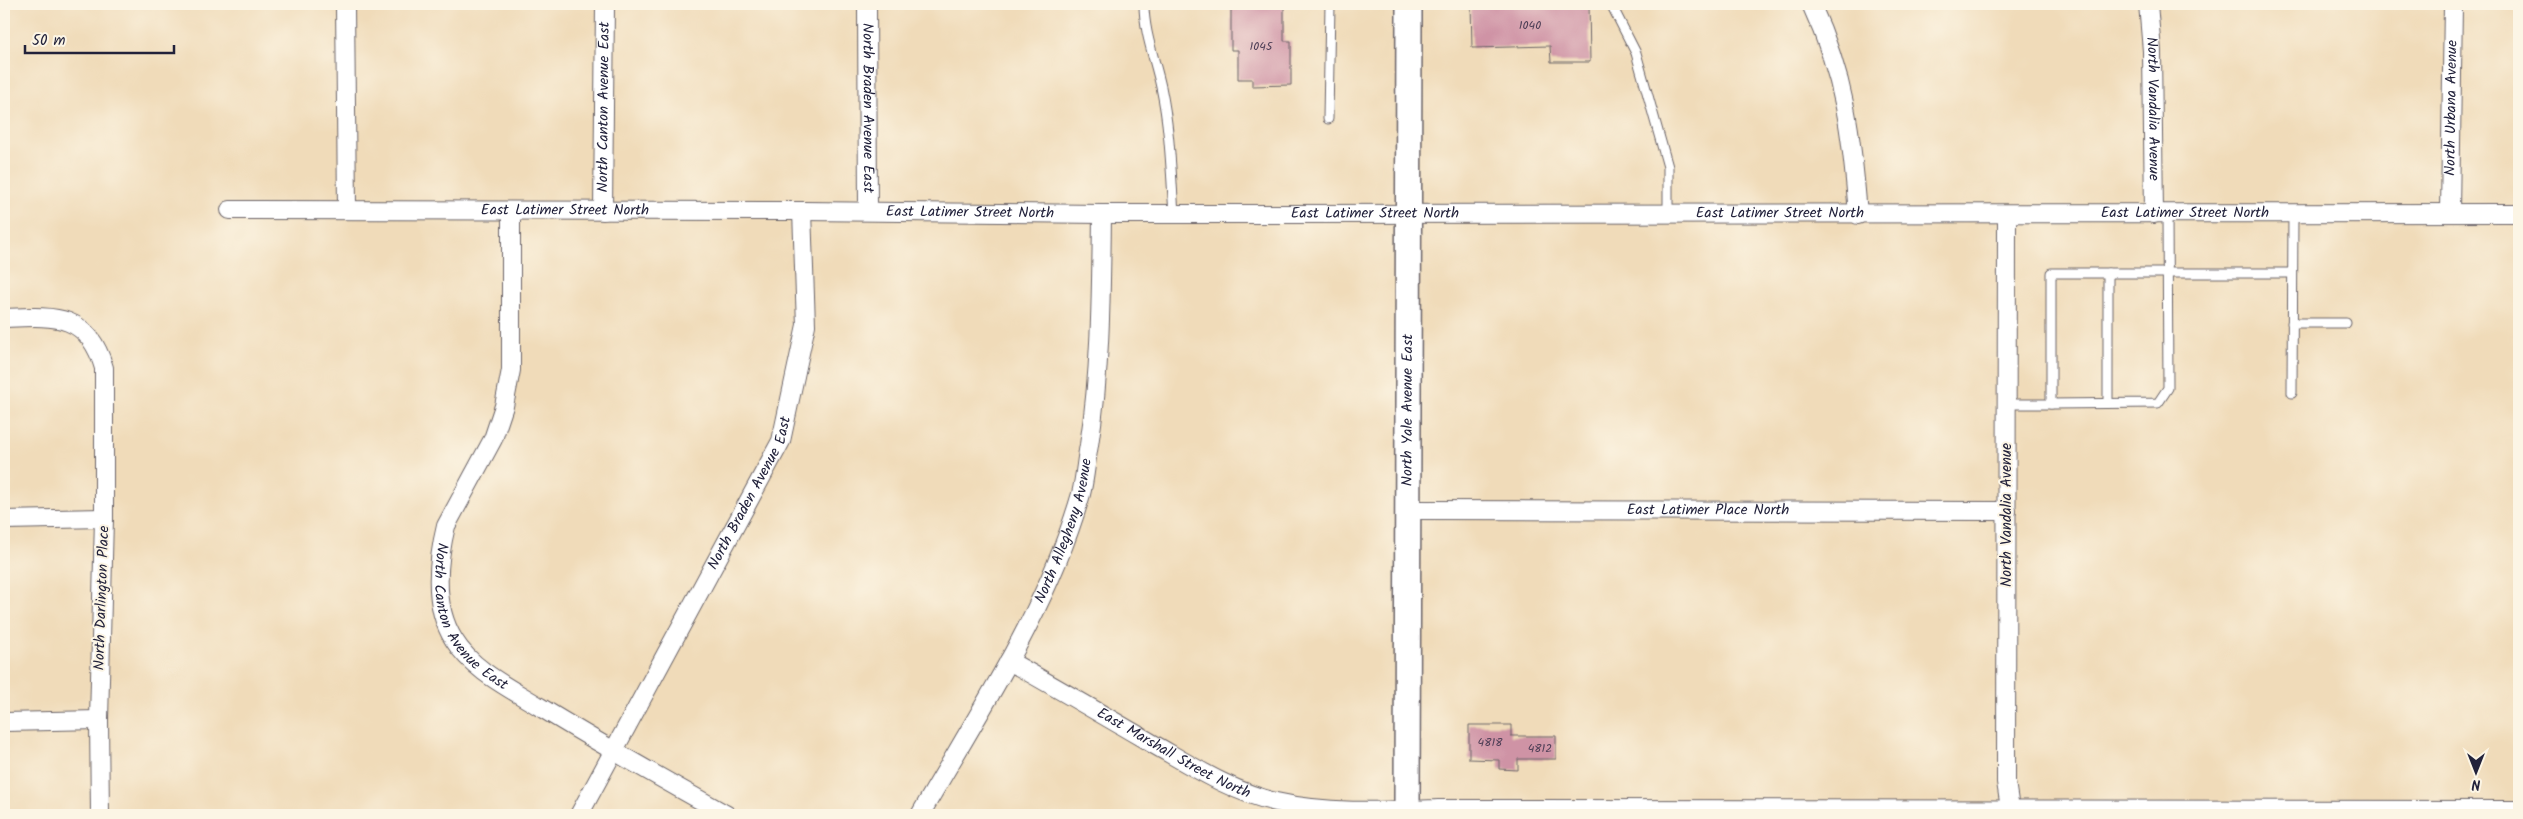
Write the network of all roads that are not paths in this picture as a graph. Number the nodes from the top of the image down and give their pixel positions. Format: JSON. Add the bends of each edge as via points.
{"nodes":[{"id":1,"x":345,"y":4,"type":"edge"},
{"id":2,"x":605,"y":4,"type":"edge"},
{"id":3,"x":867,"y":4,"type":"edge"},
{"id":4,"x":1144,"y":4,"type":"edge"},
{"id":5,"x":1330,"y":4,"type":"edge"},
{"id":6,"x":1409,"y":4,"type":"edge"},
{"id":7,"x":1611,"y":4,"type":"edge"},
{"id":8,"x":1811,"y":4,"type":"edge"},
{"id":9,"x":2148,"y":4,"type":"edge"},
{"id":10,"x":2453,"y":4,"type":"edge"},
{"id":11,"x":1328,"y":119,"type":"dead end"},
{"id":12,"x":347,"y":209,"type":"junction"},
{"id":13,"x":230,"y":210,"type":"dead end"},
{"id":14,"x":511,"y":211,"type":"junction"},
{"id":15,"x":603,"y":211,"type":"junction"},
{"id":16,"x":802,"y":211,"type":"junction"},
{"id":17,"x":868,"y":211,"type":"junction"},
{"id":18,"x":1408,"y":213,"type":"junction"},
{"id":19,"x":2161,"y":213,"type":"junction"},
{"id":20,"x":2293,"y":213,"type":"junction"},
{"id":21,"x":2450,"y":213,"type":"junction"},
{"id":22,"x":2519,"y":213,"type":"edge"},
{"id":23,"x":1102,"y":214,"type":"junction"},
{"id":24,"x":1174,"y":214,"type":"junction"},
{"id":25,"x":1668,"y":214,"type":"junction"},
{"id":26,"x":1858,"y":215,"type":"junction"},
{"id":27,"x":2007,"y":215,"type":"junction"},
{"id":28,"x":2108,"y":272,"type":"junction"},
{"id":29,"x":2167,"y":272,"type":"junction"},
{"id":30,"x":2292,"y":272,"type":"junction"},
{"id":31,"x":4,"y":318,"type":"edge"},
{"id":32,"x":2292,"y":323,"type":"junction"},
{"id":33,"x":2346,"y":323,"type":"dead end"},
{"id":34,"x":2292,"y":393,"type":"dead end"},
{"id":35,"x":2108,"y":403,"type":"junction"},
{"id":36,"x":2007,"y":404,"type":"junction"},
{"id":37,"x":2051,"y":404,"type":"junction"},
{"id":38,"x":1408,"y":510,"type":"junction"},
{"id":39,"x":2007,"y":510,"type":"junction"},
{"id":40,"x":104,"y":518,"type":"junction"},
{"id":41,"x":4,"y":520,"type":"edge"},
{"id":42,"x":1009,"y":661,"type":"junction"},
{"id":43,"x":99,"y":720,"type":"junction"},
{"id":44,"x":4,"y":722,"type":"edge"},
{"id":45,"x":614,"y":752,"type":"junction"},
{"id":46,"x":2519,"y":810,"type":"edge"},
{"id":47,"x":1718,"y":812,"type":"edge"},
{"id":48,"x":2011,"y":812,"type":"edge"},
{"id":49,"x":1407,"y":813,"type":"edge"},
{"id":50,"x":2304,"y":813,"type":"edge"},
{"id":51,"x":100,"y":815,"type":"edge"},
{"id":52,"x":579,"y":815,"type":"edge"},
{"id":53,"x":727,"y":815,"type":"edge"},
{"id":54,"x":920,"y":815,"type":"edge"}],
"edges":[{"from":1,"to":12,"type":"street"},
{"from":2,"to":15,"type":"street","name":"North Canton Avenue East"},
{"from":3,"to":17,"type":"street","name":"North Braden Avenue East"},
{"from":4,"to":24,"type":"lane","via":[[1167,123]]},
{"from":5,"to":11,"type":"lane"},
{"from":6,"to":18,"type":"main road","name":"North Yale Avenue East"},
{"from":7,"to":25,"type":"lane","via":[[1636,53],[1668,167]]},
{"from":8,"to":26,"type":"street","via":[[1831,50],[1844,99],[1853,145]]},
{"from":9,"to":19,"type":"street","name":"North Vandalia Avenue"},
{"from":10,"to":21,"type":"street","name":"North Urbana Avenue"},
{"from":12,"to":13,"type":"street","name":"East Latimer Street North"},
{"from":12,"to":14,"type":"street","name":"East Latimer Street North"},
{"from":14,"to":15,"type":"street","name":"East Latimer Street North"},
{"from":14,"to":45,"type":"street","name":"North Canton Avenue East","via":[[511,370],[504,406],[492,440],[446,526],[438,589],[440,611],[454,640],[477,666]]},
{"from":15,"to":16,"type":"street","name":"East Latimer Street North"},
{"from":16,"to":17,"type":"street","name":"East Latimer Street North"},
{"from":16,"to":45,"type":"street","name":"North Braden Avenue East","via":[[806,325],[780,441]]},
{"from":17,"to":23,"type":"street","name":"East Latimer Street North"},
{"from":18,"to":24,"type":"street","name":"East Latimer Street North"},
{"from":18,"to":25,"type":"street","name":"East Latimer Street North"},
{"from":18,"to":38,"type":"main road","name":"North Yale Avenue East"},
{"from":19,"to":20,"type":"street","name":"East Latimer Street North"},
{"from":19,"to":27,"type":"street","name":"East Latimer Street North"},
{"from":19,"to":29,"type":"lane"},
{"from":20,"to":21,"type":"street","name":"East Latimer Street North"},
{"from":20,"to":30,"type":"lane"},
{"from":21,"to":22,"type":"street","name":"East Latimer Street North"},
{"from":23,"to":24,"type":"street","name":"East Latimer Street North"},
{"from":23,"to":42,"type":"street","name":"North Allegheny Avenue","via":[[1095,404],[1082,492],[1059,556]]},
{"from":25,"to":26,"type":"street","name":"East Latimer Street North"},
{"from":26,"to":27,"type":"street","name":"East Latimer Street North"},
{"from":27,"to":36,"type":"street","name":"North Vandalia Avenue"},
{"from":28,"to":29,"type":"lane"},
{"from":28,"to":35,"type":"lane"},
{"from":28,"to":37,"type":"lane","via":[[2051,272]]},
{"from":29,"to":30,"type":"lane"},
{"from":29,"to":35,"type":"lane","via":[[2168,388],[2158,403]]},
{"from":30,"to":32,"type":"lane"},
{"from":31,"to":40,"type":"street","name":"North Darlington Place","via":[[65,319],[79,326],[99,351],[106,381]]},
{"from":32,"to":33,"type":"lane"},
{"from":32,"to":34,"type":"lane"},
{"from":35,"to":37,"type":"lane"},
{"from":36,"to":37,"type":"lane"},
{"from":36,"to":39,"type":"street","name":"North Vandalia Avenue"},
{"from":38,"to":39,"type":"street","name":"East Latimer Place North"},
{"from":38,"to":49,"type":"main road","name":"North Yale Avenue East"},
{"from":39,"to":48,"type":"street","name":"North Vandalia Avenue","via":[[2006,782]]},
{"from":40,"to":41,"type":"street"},
{"from":40,"to":43,"type":"street","name":"North Darlington Place"},
{"from":42,"to":49,"type":"street","name":"East Marshall Street North","via":[[1241,791],[1276,802],[1327,809]]},
{"from":42,"to":54,"type":"street","name":"North Allegheny Avenue"},
{"from":43,"to":44,"type":"street"},
{"from":43,"to":51,"type":"street","name":"North Darlington Place"},
{"from":45,"to":52,"type":"street"},
{"from":45,"to":53,"type":"street","name":"North Canton Avenue East"},
{"from":46,"to":50,"type":"street","name":"East Marshall Street North"},
{"from":47,"to":48,"type":"street","name":"East Marshall Street North"},
{"from":47,"to":49,"type":"street","name":"East Marshall Street North"},
{"from":48,"to":50,"type":"street","name":"East Marshall Street North"}]}
